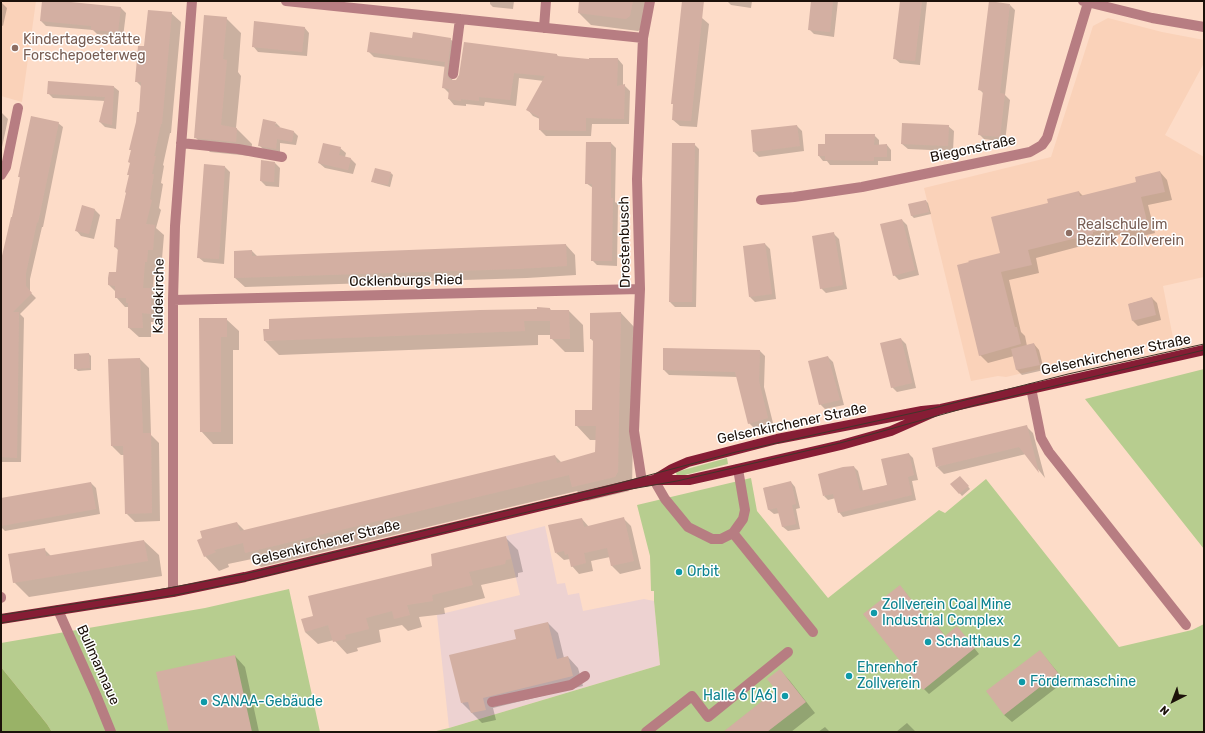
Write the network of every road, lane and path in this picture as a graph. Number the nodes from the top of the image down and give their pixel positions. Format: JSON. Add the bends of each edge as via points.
{"nodes":[{"id":1,"x":192,"y":1,"type":"edge"},
{"id":2,"x":286,"y":1,"type":"edge"},
{"id":3,"x":546,"y":1,"type":"edge"},
{"id":4,"x":650,"y":1,"type":"edge"},
{"id":5,"x":1086,"y":2,"type":"edge"},
{"id":6,"x":460,"y":19,"type":"junction"},
{"id":7,"x":1204,"y":27,"type":"edge"},
{"id":8,"x":544,"y":28,"type":"junction"},
{"id":9,"x":643,"y":38,"type":"junction"},
{"id":10,"x":453,"y":74,"type":"dead end"},
{"id":11,"x":18,"y":108,"type":"dead end"},
{"id":12,"x":181,"y":143,"type":"junction"},
{"id":13,"x":282,"y":157,"type":"dead end"},
{"id":14,"x":1,"y":175,"type":"edge"},
{"id":15,"x":761,"y":200,"type":"dead end"},
{"id":16,"x":640,"y":289,"type":"junction"},
{"id":17,"x":173,"y":300,"type":"junction"},
{"id":18,"x":1204,"y":350,"type":"edge"},
{"id":19,"x":1031,"y":388,"type":"junction"},
{"id":20,"x":941,"y":409,"type":"junction"},
{"id":21,"x":738,"y":469,"type":"junction"},
{"id":22,"x":654,"y":480,"type":"junction"},
{"id":23,"x":642,"y":482,"type":"junction"},
{"id":24,"x":733,"y":533,"type":"junction"},
{"id":25,"x":173,"y":592,"type":"junction"},
{"id":26,"x":58,"y":610,"type":"junction"},
{"id":27,"x":1,"y":619,"type":"edge"},
{"id":28,"x":1186,"y":625,"type":"dead end"},
{"id":29,"x":813,"y":632,"type":"dead end"},
{"id":30,"x":788,"y":652,"type":"dead end"},
{"id":31,"x":585,"y":676,"type":"dead end"},
{"id":32,"x":492,"y":702,"type":"dead end"},
{"id":33,"x":111,"y":732,"type":"edge"},
{"id":34,"x":646,"y":732,"type":"edge"}],
"edges":[{"from":1,"to":12,"type":"street","name":"Kaldekirche"},
{"from":2,"to":6,"type":"street"},
{"from":3,"to":8,"type":"street"},
{"from":4,"to":9,"type":"street","name":"Drostenbusch"},
{"from":5,"to":7,"type":"street"},
{"from":5,"to":15,"type":"street","name":"Biegonstraße","via":[[1047,138],[1042,145],[1030,152],[862,187]]},
{"from":6,"to":8,"type":"street"},
{"from":6,"to":10,"type":"street"},
{"from":8,"to":9,"type":"street"},
{"from":9,"to":16,"type":"street","name":"Drostenbusch","via":[[637,179]]},
{"from":11,"to":14,"type":"street","via":[[6,167]]},
{"from":12,"to":13,"type":"street"},
{"from":12,"to":17,"type":"street","name":"Kaldekirche"},
{"from":16,"to":17,"type":"street","name":"Ocklenburgs Ried"},
{"from":16,"to":23,"type":"street","name":"Drostenbusch","via":[[634,431]]},
{"from":17,"to":25,"type":"street","name":"Kaldekirche"},
{"from":18,"to":19,"type":"main road","name":"Gelsenkirchener Straße"},
{"from":19,"to":20,"type":"main road","name":"Gelsenkirchener Straße"},
{"from":19,"to":28,"type":"street","via":[[1041,438],[1049,452]]},
{"from":20,"to":21,"type":"main road","name":"Gelsenkirchener Straße","via":[[891,431]]},
{"from":20,"to":22,"type":"main road","name":"Gelsenkirchener Straße","via":[[777,439],[688,462]]},
{"from":21,"to":22,"type":"main road","name":"Gelsenkirchener Straße","via":[[689,480]]},
{"from":21,"to":24,"type":"street","via":[[745,510],[743,519]]},
{"from":22,"to":23,"type":"main road","name":"Gelsenkirchener Straße"},
{"from":22,"to":24,"type":"street","via":[[665,499],[688,527],[712,539],[721,539]]},
{"from":23,"to":25,"type":"main road","name":"Gelsenkirchener Straße"},
{"from":24,"to":29,"type":"street"},
{"from":25,"to":26,"type":"main road","name":"Gelsenkirchener Straße"},
{"from":26,"to":27,"type":"main road","name":"Gelsenkirchener Straße"},
{"from":26,"to":33,"type":"street","name":"Bullmannaue"},
{"from":30,"to":34,"type":"street","via":[[708,717],[692,696]]},
{"from":31,"to":32,"type":"street","via":[[571,685]]}]}
